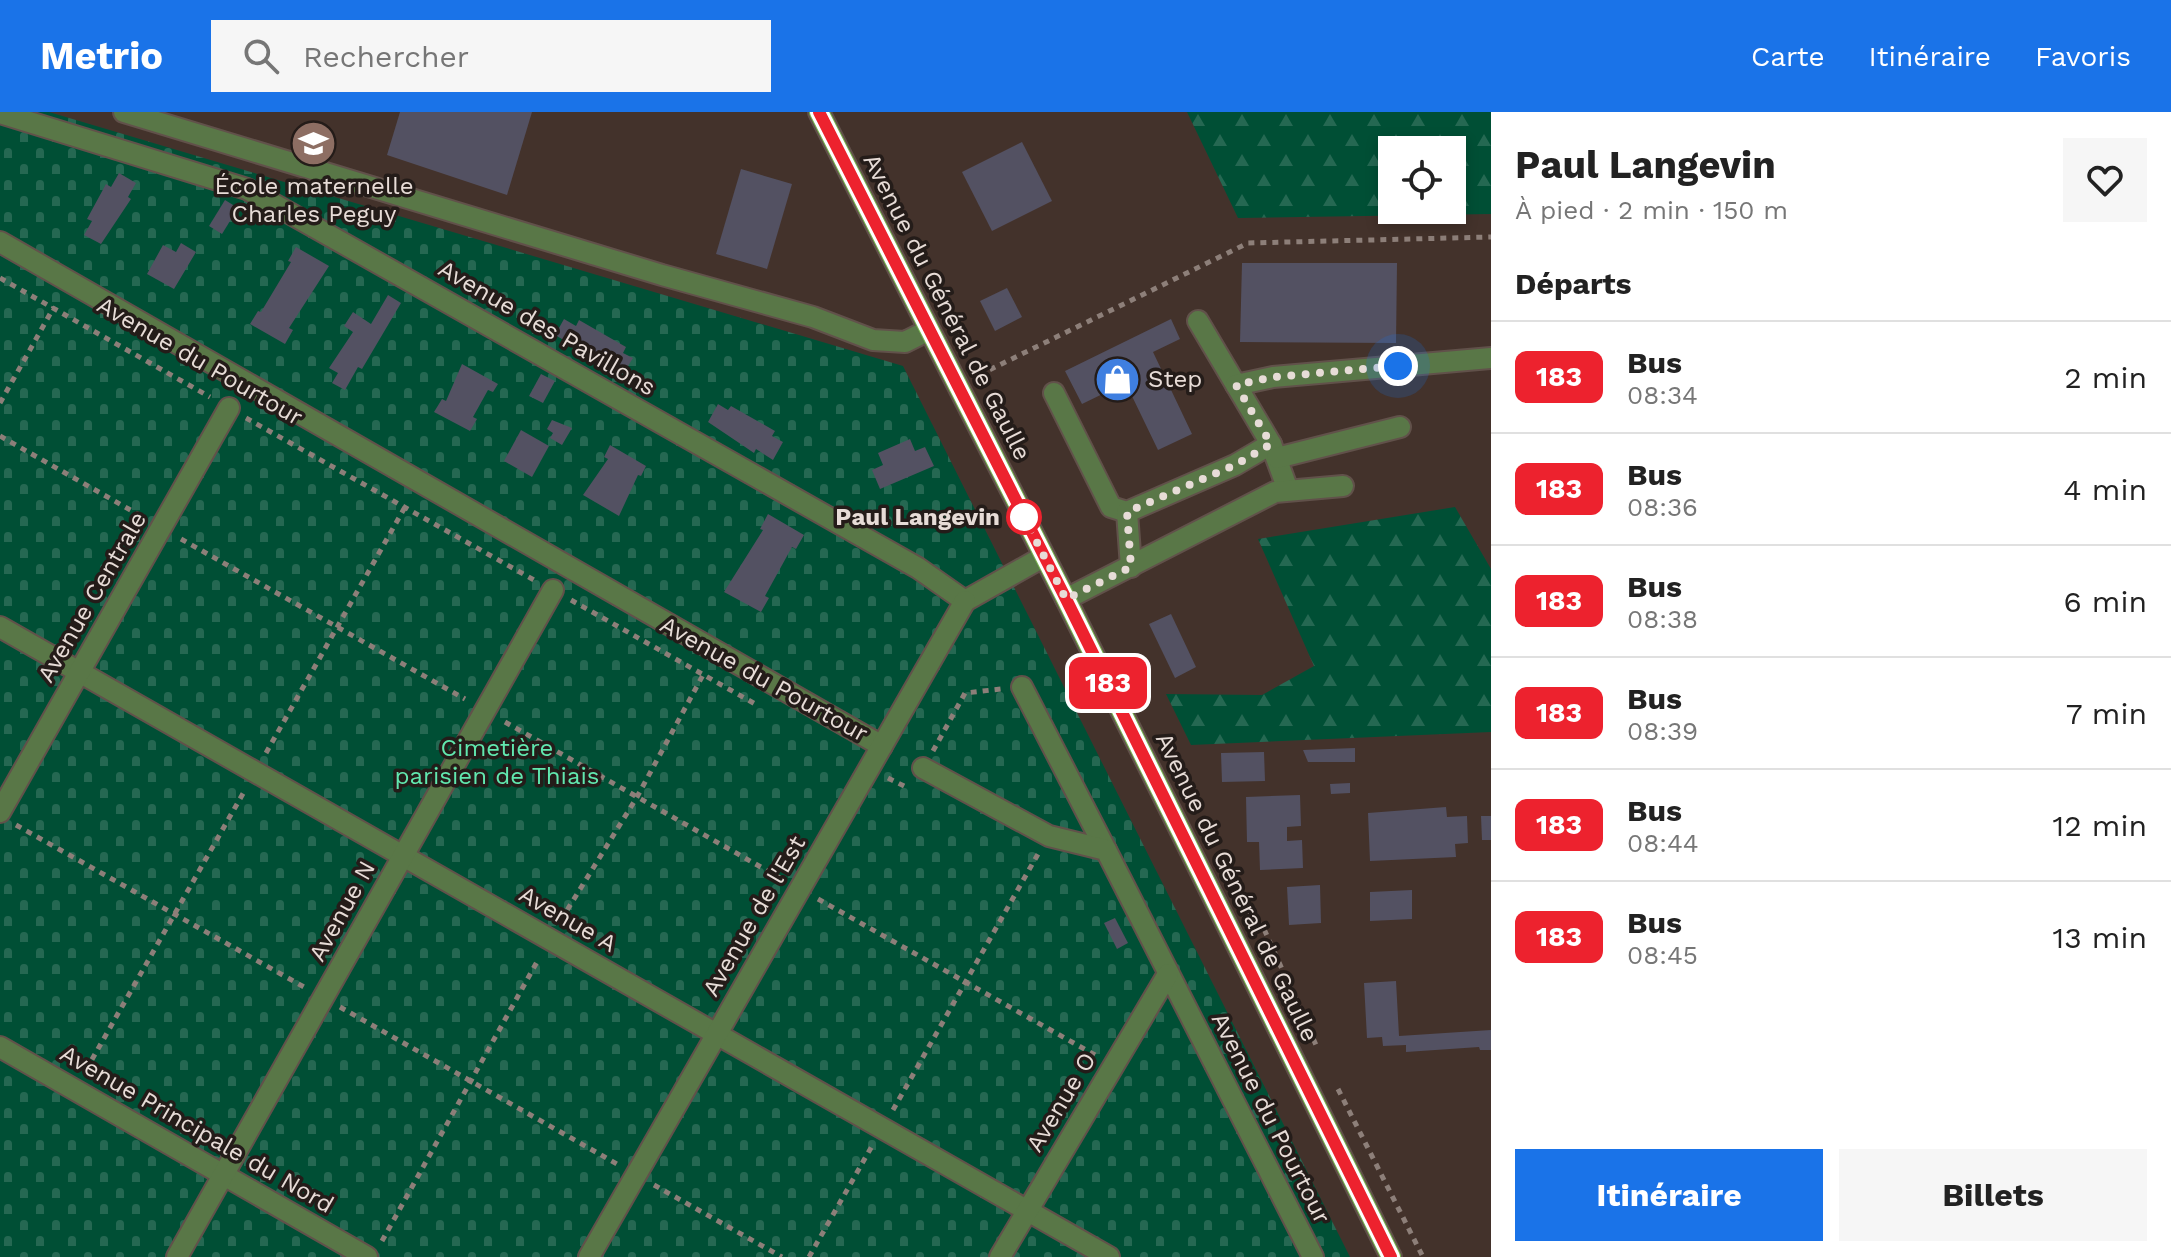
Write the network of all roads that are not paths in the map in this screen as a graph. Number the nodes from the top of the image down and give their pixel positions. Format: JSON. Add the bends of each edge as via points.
{"nodes":[{"id":1,"x":124,"y":112,"type":"edge"},
{"id":2,"x":819,"y":112,"type":"edge"},
{"id":3,"x":0,"y":113,"type":"edge"},
{"id":4,"x":0,"y":242,"type":"edge"},
{"id":5,"x":1198,"y":321,"type":"dead end"},
{"id":6,"x":929,"y":330,"type":"junction"},
{"id":7,"x":1491,"y":358,"type":"edge"},
{"id":8,"x":1236,"y":385,"type":"junction"},
{"id":9,"x":1054,"y":393,"type":"dead end"},
{"id":10,"x":229,"y":408,"type":"road end"},
{"id":11,"x":1400,"y":427,"type":"dead end"},
{"id":12,"x":1274,"y":451,"type":"junction"},
{"id":13,"x":1343,"y":486,"type":"dead end"},
{"id":14,"x":1288,"y":490,"type":"junction"},
{"id":15,"x":1127,"y":512,"type":"junction"},
{"id":16,"x":1043,"y":557,"type":"junction"},
{"id":17,"x":1131,"y":567,"type":"junction"},
{"id":18,"x":553,"y":590,"type":"road end"},
{"id":19,"x":1066,"y":599,"type":"junction"},
{"id":20,"x":965,"y":601,"type":"junction"},
{"id":21,"x":0,"y":627,"type":"edge"},
{"id":22,"x":79,"y":672,"type":"junction"},
{"id":23,"x":1022,"y":687,"type":"road end"},
{"id":24,"x":882,"y":746,"type":"junction"},
{"id":25,"x":923,"y":768,"type":"road end"},
{"id":26,"x":7,"y":818,"type":"edge"},
{"id":27,"x":1106,"y":850,"type":"junction"},
{"id":28,"x":403,"y":856,"type":"junction"},
{"id":29,"x":1168,"y":974,"type":"junction"},
{"id":30,"x":716,"y":1034,"type":"junction"},
{"id":31,"x":0,"y":1047,"type":"edge"},
{"id":32,"x":224,"y":1173,"type":"junction"},
{"id":33,"x":1027,"y":1210,"type":"junction"},
{"id":34,"x":374,"y":1250,"type":"edge"},
{"id":35,"x":177,"y":1257,"type":"edge"},
{"id":36,"x":589,"y":1257,"type":"edge"},
{"id":37,"x":1000,"y":1257,"type":"edge"},
{"id":38,"x":1109,"y":1257,"type":"edge"},
{"id":39,"x":1313,"y":1257,"type":"edge"},
{"id":40,"x":1391,"y":1257,"type":"edge"}],
"edges":[{"from":1,"to":6,"type":"lane","via":[[813,317],[873,340],[905,342]]},
{"from":2,"to":6,"type":"main road","name":"Avenue du Général de Gaulle"},
{"from":3,"to":20,"type":"lane","name":"Avenue des Pavillons","via":[[247,189],[918,568]]},
{"from":4,"to":24,"type":"lane","name":"Avenue du Pourtour"},
{"from":5,"to":8,"type":"lane"},
{"from":6,"to":16,"type":"main road","name":"Avenue du Général de Gaulle"},
{"from":7,"to":8,"type":"lane","via":[[1273,377]]},
{"from":8,"to":12,"type":"lane"},
{"from":9,"to":15,"type":"lane","via":[[1111,507]]},
{"from":10,"to":22,"type":"lane","name":"Avenue Centrale"},
{"from":11,"to":12,"type":"lane"},
{"from":12,"to":14,"type":"lane"},
{"from":12,"to":15,"type":"lane"},
{"from":13,"to":14,"type":"lane"},
{"from":14,"to":17,"type":"lane"},
{"from":15,"to":17,"type":"lane"},
{"from":16,"to":19,"type":"main road","name":"Avenue du Général de Gaulle"},
{"from":16,"to":20,"type":"lane"},
{"from":17,"to":19,"type":"lane"},
{"from":18,"to":28,"type":"lane","name":"Avenue N"},
{"from":19,"to":40,"type":"main road","name":"Avenue du Général de Gaulle"},
{"from":20,"to":24,"type":"lane","name":"Avenue de l'Est"},
{"from":21,"to":22,"type":"lane","name":"Avenue A"},
{"from":22,"to":26,"type":"lane","name":"Avenue Centrale"},
{"from":22,"to":28,"type":"lane","name":"Avenue A"},
{"from":23,"to":27,"type":"lane","name":"Avenue du Pourtour"},
{"from":24,"to":30,"type":"lane","name":"Avenue de l'Est"},
{"from":25,"to":27,"type":"lane","via":[[1049,836]]},
{"from":27,"to":29,"type":"lane","name":"Avenue du Pourtour"},
{"from":28,"to":30,"type":"lane","name":"Avenue A"},
{"from":28,"to":32,"type":"lane","name":"Avenue N"},
{"from":29,"to":33,"type":"lane","name":"Avenue O"},
{"from":29,"to":39,"type":"lane","name":"Avenue du Pourtour"},
{"from":30,"to":33,"type":"lane","name":"Avenue A"},
{"from":30,"to":36,"type":"lane","name":"Avenue de l'Est"},
{"from":31,"to":32,"type":"lane","name":"Avenue Principale du Nord"},
{"from":32,"to":34,"type":"lane","name":"Avenue Principale du Nord"},
{"from":32,"to":35,"type":"lane","name":"Avenue N"},
{"from":33,"to":37,"type":"lane","name":"Avenue O"},
{"from":33,"to":38,"type":"lane","name":"Avenue A"}]}
